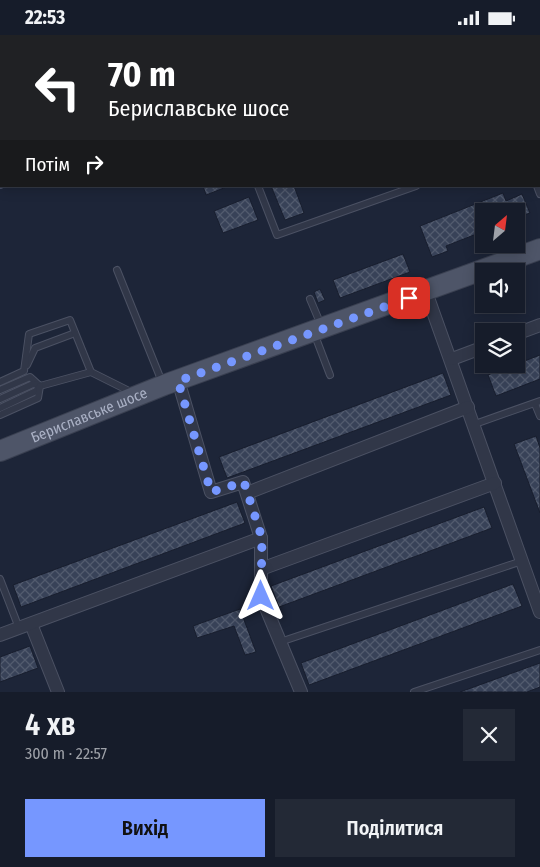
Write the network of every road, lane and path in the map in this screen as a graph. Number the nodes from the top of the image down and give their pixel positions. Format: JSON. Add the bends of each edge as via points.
{"nodes":[{"id":1,"x":258,"y":187,"type":"edge"},
{"id":2,"x":413,"y":187,"type":"edge"},
{"id":3,"x":540,"y":249,"type":"edge"},
{"id":4,"x":118,"y":270,"type":"dead end"},
{"id":5,"x":426,"y":292,"type":"junction"},
{"id":6,"x":310,"y":299,"type":"dead end"},
{"id":7,"x":540,"y":325,"type":"edge"},
{"id":8,"x":318,"y":330,"type":"junction"},
{"id":9,"x":525,"y":331,"type":"edge"},
{"id":10,"x":75,"y":333,"type":"junction"},
{"id":11,"x":475,"y":350,"type":"edge"},
{"id":12,"x":452,"y":359,"type":"junction"},
{"id":13,"x":24,"y":371,"type":"junction"},
{"id":14,"x":91,"y":372,"type":"junction"},
{"id":15,"x":330,"y":375,"type":"dead end"},
{"id":16,"x":0,"y":382,"type":"edge"},
{"id":17,"x":171,"y":383,"type":"junction"},
{"id":18,"x":40,"y":386,"type":"junction"},
{"id":19,"x":0,"y":390,"type":"edge"},
{"id":20,"x":138,"y":396,"type":"junction"},
{"id":21,"x":0,"y":399,"type":"edge"},
{"id":22,"x":538,"y":403,"type":"edge"},
{"id":23,"x":468,"y":407,"type":"junction"},
{"id":24,"x":0,"y":408,"type":"edge"},
{"id":25,"x":0,"y":415,"type":"edge"},
{"id":26,"x":540,"y":417,"type":"edge"},
{"id":27,"x":475,"y":424,"type":"junction"},
{"id":28,"x":0,"y":451,"type":"edge"},
{"id":29,"x":495,"y":483,"type":"junction"},
{"id":30,"x":247,"y":493,"type":"junction"},
{"id":31,"x":262,"y":538,"type":"junction"},
{"id":32,"x":522,"y":561,"type":"junction"},
{"id":33,"x":261,"y":569,"type":"junction"},
{"id":34,"x":0,"y":579,"type":"edge"},
{"id":35,"x":540,"y":612,"type":"edge"},
{"id":36,"x":31,"y":624,"type":"junction"},
{"id":37,"x":18,"y":628,"type":"junction"},
{"id":38,"x":0,"y":635,"type":"edge"},
{"id":39,"x":280,"y":642,"type":"junction"},
{"id":40,"x":540,"y":650,"type":"edge"},
{"id":41,"x":58,"y":692,"type":"edge"},
{"id":42,"x":301,"y":692,"type":"edge"},
{"id":43,"x":414,"y":692,"type":"edge"}],
"edges":[{"from":1,"to":2,"type":"lane","via":[[276,235]]},
{"from":3,"to":5,"type":"main road","name":"Бериславське шосе"},
{"from":4,"to":17,"type":"lane"},
{"from":5,"to":8,"type":"main road","name":"Бериславське шосе"},
{"from":5,"to":12,"type":"street"},
{"from":6,"to":8,"type":"lane"},
{"from":7,"to":9,"type":"street"},
{"from":8,"to":15,"type":"lane"},
{"from":8,"to":17,"type":"main road","name":"Бериславське шосе"},
{"from":10,"to":13,"type":"lane","via":[[35,348]]},
{"from":10,"to":13,"type":"lane","via":[[70,320],[29,334]]},
{"from":10,"to":14,"type":"lane"},
{"from":11,"to":12,"type":"street"},
{"from":12,"to":23,"type":"street"},
{"from":13,"to":16,"type":"lane"},
{"from":14,"to":18,"type":"lane"},
{"from":14,"to":20,"type":"lane"},
{"from":17,"to":20,"type":"main road","name":"Бериславське шосе"},
{"from":17,"to":30,"type":"street","via":[[211,492],[244,482]]},
{"from":18,"to":19,"type":"lane","via":[[30,377]]},
{"from":18,"to":21,"type":"lane","via":[[33,384]]},
{"from":18,"to":24,"type":"lane"},
{"from":18,"to":25,"type":"lane","via":[[38,398]]},
{"from":20,"to":28,"type":"main road","name":"Бериславське шосе"},
{"from":22,"to":26,"type":"lane"},
{"from":22,"to":27,"type":"lane"},
{"from":23,"to":27,"type":"street"},
{"from":23,"to":30,"type":"street"},
{"from":27,"to":29,"type":"street"},
{"from":29,"to":32,"type":"street"},
{"from":29,"to":33,"type":"street"},
{"from":30,"to":31,"type":"street"},
{"from":31,"to":33,"type":"street"},
{"from":31,"to":36,"type":"street"},
{"from":32,"to":35,"type":"street"},
{"from":32,"to":39,"type":"lane"},
{"from":33,"to":39,"type":"street","via":[[261,596]]},
{"from":34,"to":37,"type":"lane"},
{"from":36,"to":37,"type":"street"},
{"from":36,"to":41,"type":"street"},
{"from":37,"to":38,"type":"street"},
{"from":39,"to":42,"type":"street"},
{"from":40,"to":43,"type":"lane"}]}
